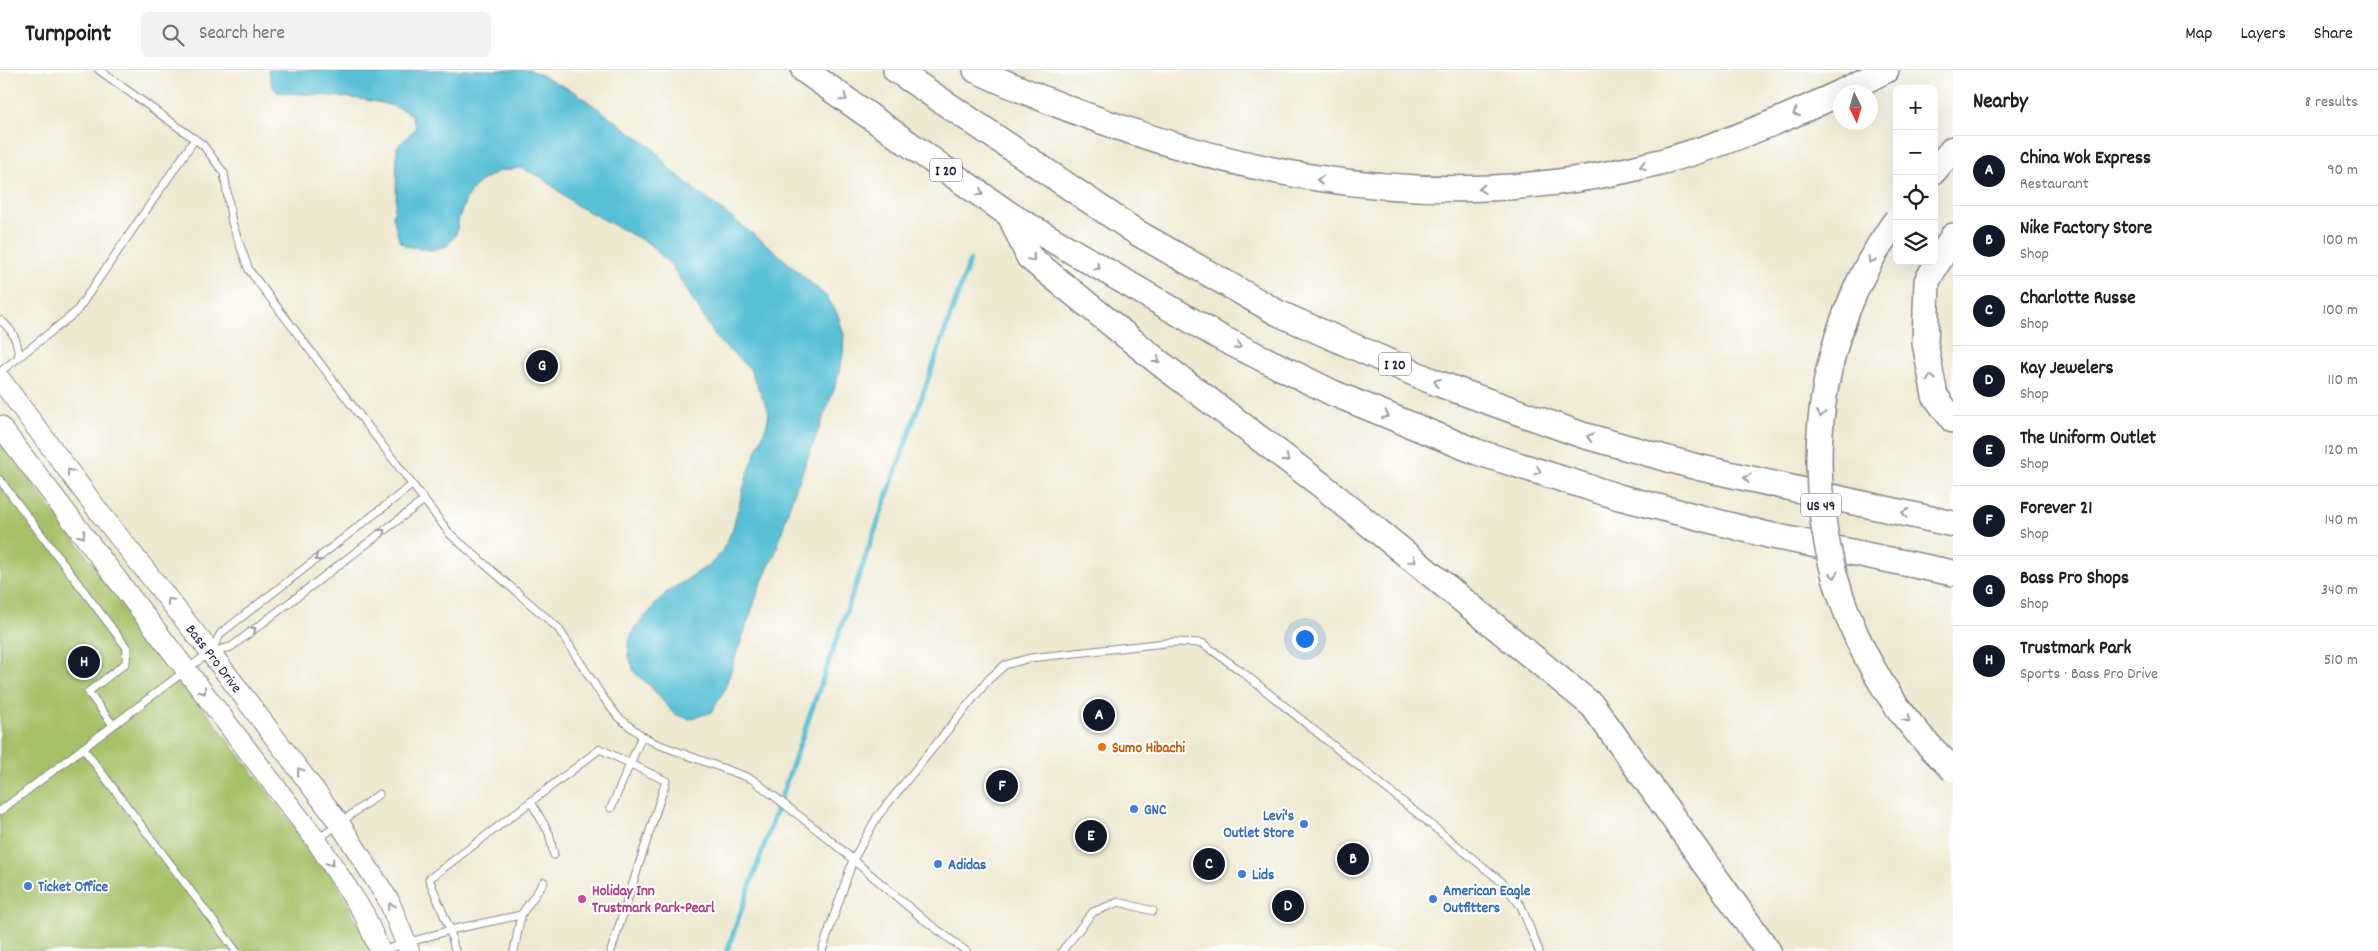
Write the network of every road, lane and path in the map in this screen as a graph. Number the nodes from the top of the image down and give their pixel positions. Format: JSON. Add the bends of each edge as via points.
{"nodes":[{"id":1,"x":99,"y":70,"type":"edge"},
{"id":2,"x":804,"y":70,"type":"edge"},
{"id":3,"x":896,"y":70,"type":"edge"},
{"id":4,"x":976,"y":70,"type":"edge"},
{"id":5,"x":1886,"y":70,"type":"edge"},
{"id":6,"x":1857,"y":85,"type":"edge"},
{"id":7,"x":1833,"y":96,"type":"edge"},
{"id":8,"x":195,"y":139,"type":"junction"},
{"id":9,"x":1953,"y":149,"type":"edge"},
{"id":10,"x":1938,"y":166,"type":"edge"},
{"id":11,"x":1010,"y":214,"type":"junction"},
{"id":12,"x":1896,"y":220,"type":"edge"},
{"id":13,"x":1953,"y":236,"type":"edge"},
{"id":14,"x":3,"y":322,"type":"edge"},
{"id":15,"x":19,"y":357,"type":"junction"},
{"id":16,"x":0,"y":372,"type":"edge"},
{"id":17,"x":0,"y":379,"type":"edge"},
{"id":18,"x":1953,"y":420,"type":"edge"},
{"id":19,"x":0,"y":426,"type":"edge"},
{"id":20,"x":0,"y":480,"type":"edge"},
{"id":21,"x":412,"y":485,"type":"junction"},
{"id":22,"x":423,"y":501,"type":"junction"},
{"id":23,"x":1953,"y":524,"type":"edge"},
{"id":24,"x":1953,"y":573,"type":"edge"},
{"id":25,"x":210,"y":652,"type":"junction"},
{"id":26,"x":186,"y":670,"type":"junction"},
{"id":27,"x":113,"y":724,"type":"junction"},
{"id":28,"x":642,"y":736,"type":"junction"},
{"id":29,"x":83,"y":748,"type":"junction"},
{"id":30,"x":629,"y":763,"type":"junction"},
{"id":31,"x":1953,"y":769,"type":"edge"},
{"id":32,"x":379,"y":794,"type":"dead end"},
{"id":33,"x":531,"y":802,"type":"junction"},
{"id":34,"x":611,"y":808,"type":"dead end"},
{"id":35,"x":0,"y":811,"type":"edge"},
{"id":36,"x":340,"y":824,"type":"junction"},
{"id":37,"x":316,"y":840,"type":"junction"},
{"id":38,"x":554,"y":855,"type":"dead end"},
{"id":39,"x":853,"y":860,"type":"junction"},
{"id":40,"x":544,"y":882,"type":"dead end"},
{"id":41,"x":1153,"y":911,"type":"dead end"},
{"id":42,"x":521,"y":915,"type":"junction"},
{"id":43,"x":450,"y":930,"type":"junction"},
{"id":44,"x":408,"y":947,"type":"edge"},
{"id":45,"x":236,"y":951,"type":"edge"},
{"id":46,"x":380,"y":951,"type":"edge"},
{"id":47,"x":455,"y":951,"type":"edge"},
{"id":48,"x":514,"y":951,"type":"edge"},
{"id":49,"x":611,"y":951,"type":"edge"},
{"id":50,"x":822,"y":951,"type":"edge"},
{"id":51,"x":966,"y":951,"type":"edge"},
{"id":52,"x":1062,"y":951,"type":"edge"},
{"id":53,"x":1539,"y":951,"type":"edge"},
{"id":54,"x":1768,"y":951,"type":"edge"}],
"edges":[{"from":1,"to":8,"type":"lane"},
{"from":2,"to":11,"type":"highway","number":"I 20","one_way":true},
{"from":23,"to":3,"type":"highway","number":"I 20","one_way":true,"via":[[1697,467],[1582,435],[1434,382],[1278,313],[1136,232]]},
{"from":7,"to":4,"type":"highway","one_way":true,"via":[[1732,139],[1630,169],[1535,185],[1432,189],[1333,182],[1220,158],[1088,116]]},
{"from":5,"to":6,"type":"highway"},
{"from":8,"to":15,"type":"lane","via":[[76,312]]},
{"from":8,"to":21,"type":"lane","via":[[204,145],[224,172],[232,223],[248,270]]},
{"from":9,"to":10,"type":"highway"},
{"from":11,"to":24,"type":"highway","number":"I 20","one_way":true,"via":[[1223,339],[1333,393],[1477,452],[1618,497],[1768,535]]},
{"from":11,"to":54,"type":"highway","one_way":true,"via":[[1028,257],[1161,364],[1320,484],[1593,706]]},
{"from":12,"to":31,"type":"highway","number":"US 49","one_way":true,"bridge":true,"via":[[1854,294],[1832,356],[1820,430],[1820,496],[1833,574],[1859,641],[1900,709]]},
{"from":18,"to":13,"type":"highway","one_way":true,"via":[[1935,396],[1925,343],[1927,282]]},
{"from":14,"to":15,"type":"lane","via":[[18,345]]},
{"from":15,"to":16,"type":"lane"},
{"from":25,"to":17,"type":"street","name":"Bass Pro Drive","one_way":true},
{"from":19,"to":26,"type":"street","name":"Bass Pro Drive","one_way":true},
{"from":20,"to":27,"type":"lane","via":[[127,648],[126,663],[88,692]]},
{"from":21,"to":22,"type":"lane"},
{"from":21,"to":25,"type":"lane","one_way":true,"via":[[221,634]]},
{"from":25,"to":22,"type":"lane","one_way":true,"via":[[230,647]]},
{"from":22,"to":28,"type":"lane","via":[[450,534],[558,628],[618,717]]},
{"from":25,"to":26,"type":"lane"},
{"from":36,"to":25,"type":"street","name":"Bass Pro Drive","one_way":true},
{"from":26,"to":27,"type":"lane"},
{"from":26,"to":37,"type":"street","name":"Bass Pro Drive","one_way":true},
{"from":27,"to":29,"type":"lane"},
{"from":28,"to":30,"type":"lane"},
{"from":28,"to":39,"type":"lane","via":[[752,779]]},
{"from":29,"to":35,"type":"lane"},
{"from":29,"to":45,"type":"lane"},
{"from":30,"to":33,"type":"lane","via":[[600,749]]},
{"from":30,"to":34,"type":"lane"},
{"from":30,"to":49,"type":"lane","via":[[666,781]]},
{"from":32,"to":36,"type":"lane"},
{"from":33,"to":38,"type":"lane","via":[[549,833]]},
{"from":33,"to":43,"type":"lane","via":[[429,879]]},
{"from":36,"to":37,"type":"lane"},
{"from":44,"to":36,"type":"street","name":"Bass Pro Drive","one_way":true,"via":[[389,901]]},
{"from":37,"to":46,"type":"street","name":"Bass Pro Drive","one_way":true,"via":[[364,914]]},
{"from":39,"to":50,"type":"lane"},
{"from":39,"to":51,"type":"lane"},
{"from":39,"to":53,"type":"lane","via":[[877,817],[989,679],[1005,665],[1030,658],[1174,642],[1202,643],[1241,670],[1502,882],[1521,906]]},
{"from":40,"to":42,"type":"lane"},
{"from":41,"to":52,"type":"lane","via":[[1119,902],[1093,912]]},
{"from":42,"to":43,"type":"lane"},
{"from":42,"to":48,"type":"lane"},
{"from":43,"to":44,"type":"lane"},
{"from":43,"to":47,"type":"lane"},
{"from":44,"to":46,"type":"lane"}]}
